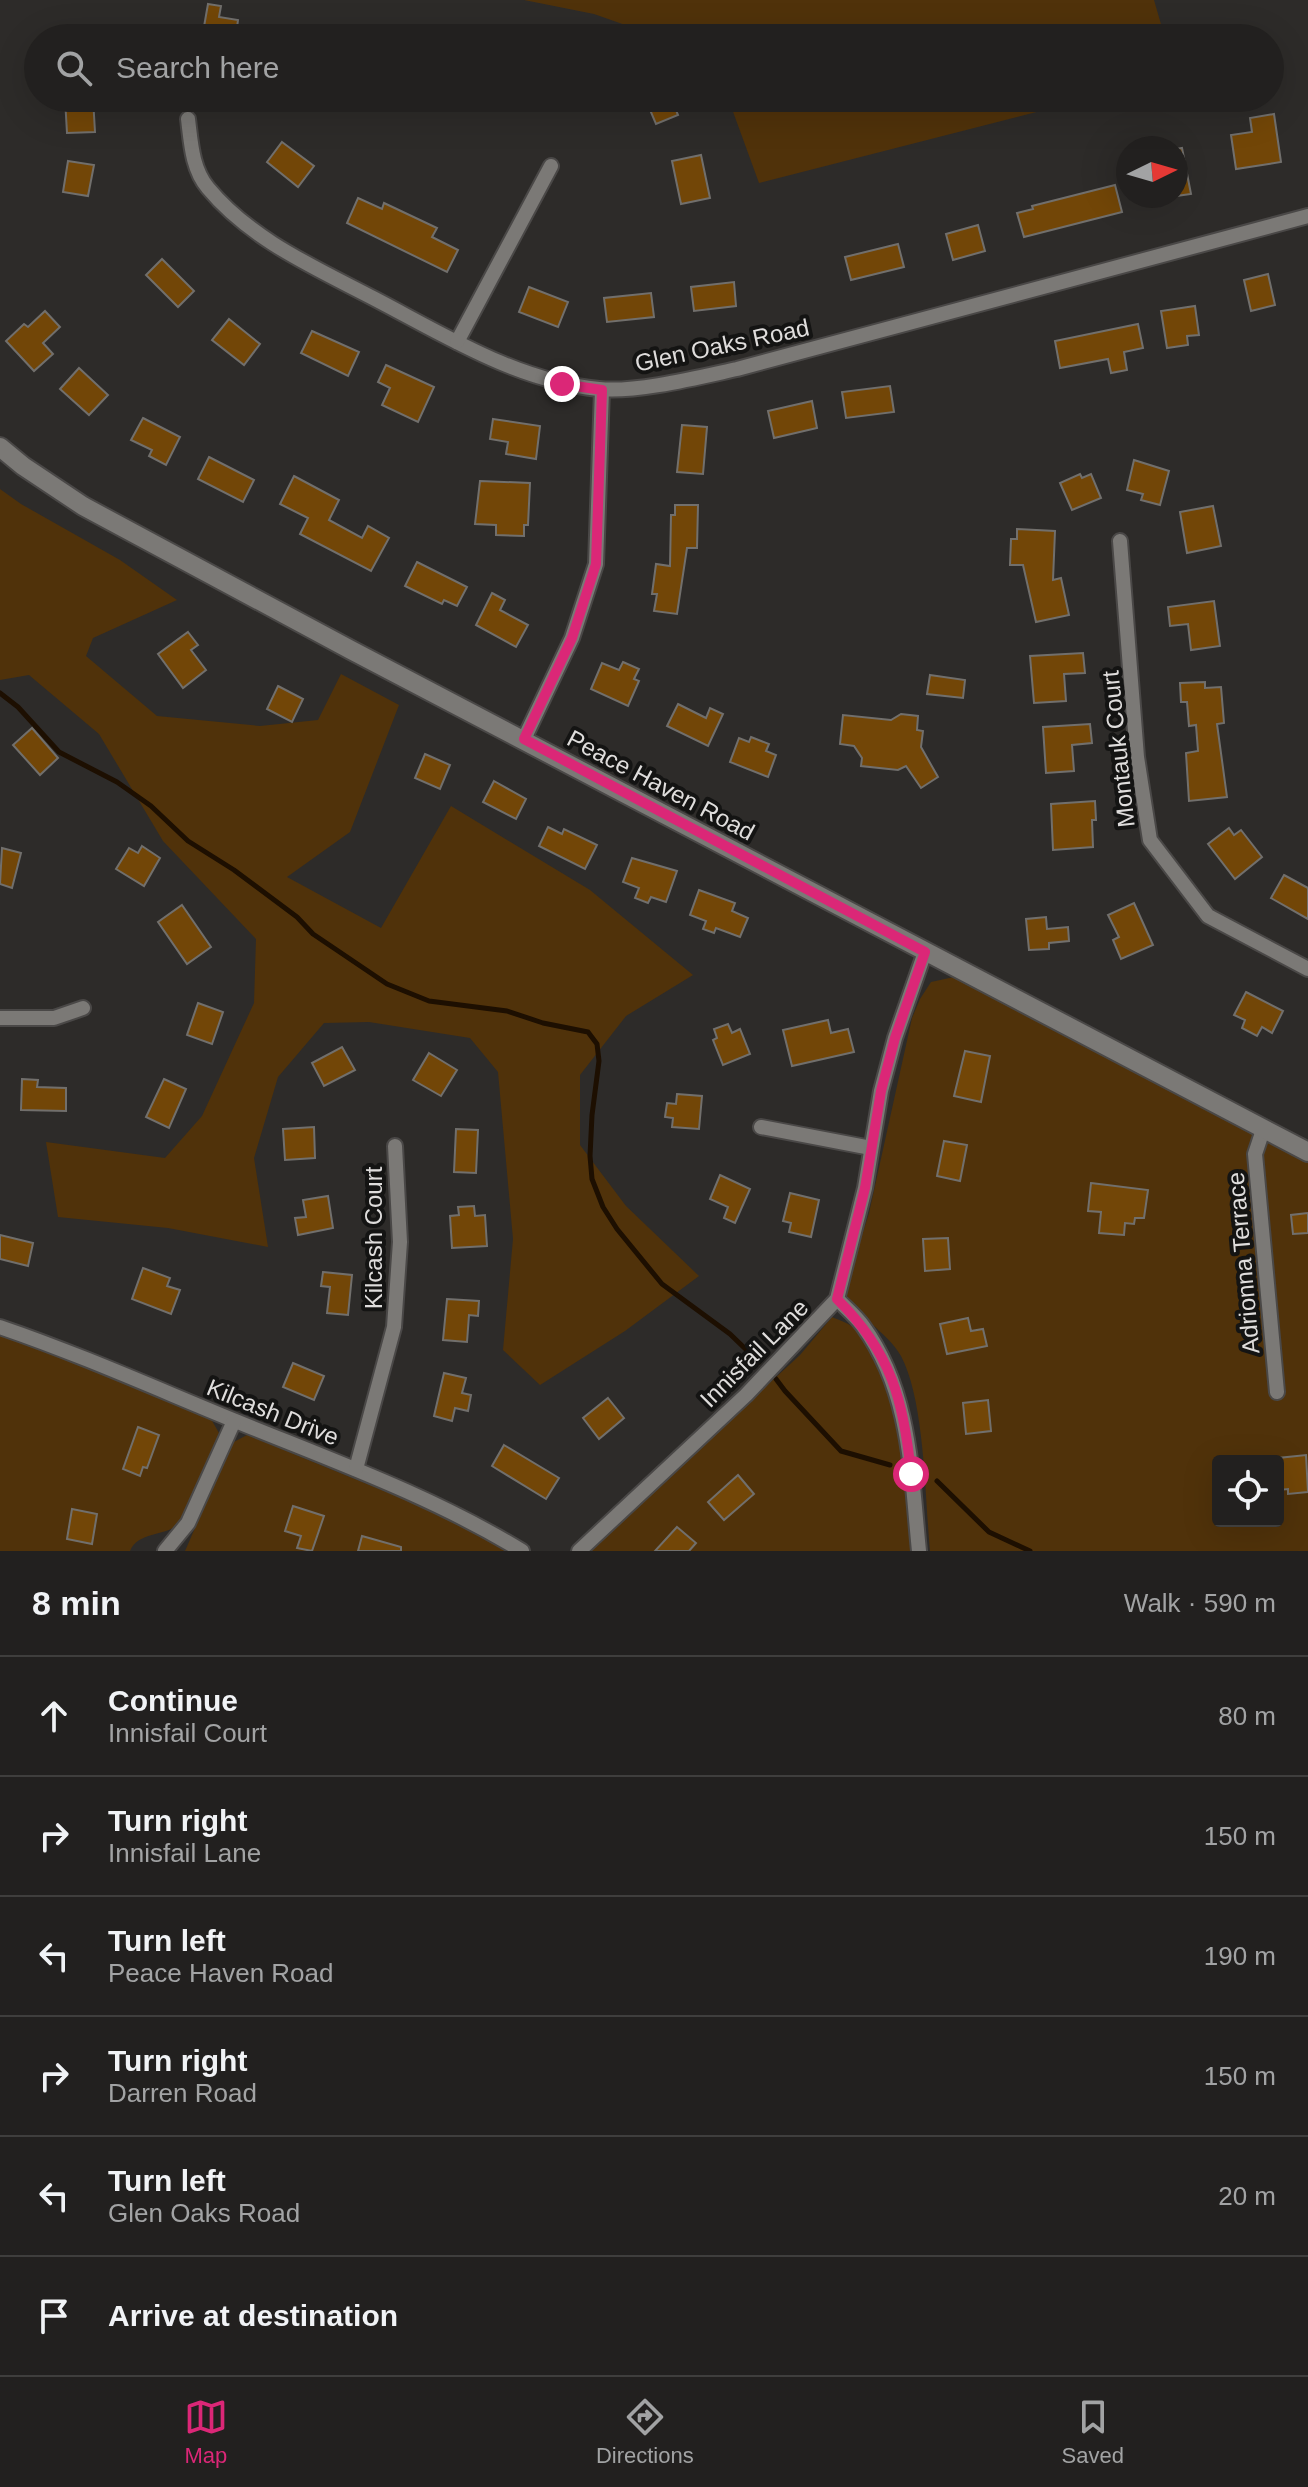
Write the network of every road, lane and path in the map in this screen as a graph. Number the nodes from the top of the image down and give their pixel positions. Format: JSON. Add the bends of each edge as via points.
{"nodes":[{"id":1,"x":188,"y":119,"type":"dead end"},
{"id":2,"x":551,"y":166,"type":"dead end"},
{"id":3,"x":1308,"y":216,"type":"edge"},
{"id":4,"x":457,"y":342,"type":"junction"},
{"id":5,"x":602,"y":390,"type":"junction"},
{"id":6,"x":0,"y":447,"type":"edge"},
{"id":7,"x":1120,"y":541,"type":"dead end"},
{"id":8,"x":524,"y":739,"type":"junction"},
{"id":9,"x":925,"y":952,"type":"junction"},
{"id":10,"x":1308,"y":969,"type":"edge"},
{"id":11,"x":83,"y":1008,"type":"dead end"},
{"id":12,"x":0,"y":1018,"type":"edge"},
{"id":13,"x":761,"y":1127,"type":"dead end"},
{"id":14,"x":1263,"y":1130,"type":"junction"},
{"id":15,"x":395,"y":1146,"type":"dead end"},
{"id":16,"x":871,"y":1148,"type":"junction"},
{"id":17,"x":1308,"y":1152,"type":"edge"},
{"id":18,"x":837,"y":1299,"type":"junction"},
{"id":19,"x":0,"y":1327,"type":"edge"},
{"id":20,"x":1277,"y":1392,"type":"dead end"},
{"id":21,"x":234,"y":1421,"type":"junction"},
{"id":22,"x":356,"y":1469,"type":"junction"},
{"id":23,"x":165,"y":1551,"type":"edge"},
{"id":24,"x":522,"y":1551,"type":"edge"},
{"id":25,"x":579,"y":1551,"type":"edge"},
{"id":26,"x":919,"y":1551,"type":"edge"}],
"edges":[{"from":1,"to":4,"type":"street","name":"Glen Oaks Road","via":[[197,172],[252,230]]},
{"from":2,"to":4,"type":"street"},
{"from":3,"to":5,"type":"street","name":"Glen Oaks Road","via":[[737,369]]},
{"from":4,"to":5,"type":"street","name":"Glen Oaks Road","via":[[533,376]]},
{"from":5,"to":8,"type":"street","via":[[596,564],[572,638]]},
{"from":6,"to":8,"type":"main road","name":"Peace Haven Road","via":[[83,506]]},
{"from":7,"to":10,"type":"street","name":"Montauk Court","via":[[1137,757],[1150,840],[1208,916]]},
{"from":8,"to":9,"type":"main road","name":"Peace Haven Road"},
{"from":9,"to":14,"type":"main road","name":"Peace Haven Road"},
{"from":9,"to":16,"type":"street","name":"Innisfail Lane","via":[[895,1038]]},
{"from":11,"to":12,"type":"street","via":[[54,1018]]},
{"from":13,"to":16,"type":"street"},
{"from":14,"to":17,"type":"main road","name":"Peace Haven Road"},
{"from":14,"to":20,"type":"street","name":"Adrionna Terrace","via":[[1255,1154]]},
{"from":15,"to":22,"type":"street","name":"Kilcash Court","via":[[400,1242],[394,1327]]},
{"from":16,"to":18,"type":"street","name":"Innisfail Lane"},
{"from":18,"to":25,"type":"street","name":"Innisfail Lane","via":[[746,1395]]},
{"from":18,"to":26,"type":"street","via":[[863,1324],[890,1372],[906,1424]]},
{"from":19,"to":21,"type":"street","name":"Kilcash Drive"},
{"from":21,"to":22,"type":"street","name":"Kilcash Drive"},
{"from":21,"to":23,"type":"street","via":[[188,1523]]},
{"from":22,"to":24,"type":"street","name":"Kilcash Drive","via":[[486,1528]]}]}
